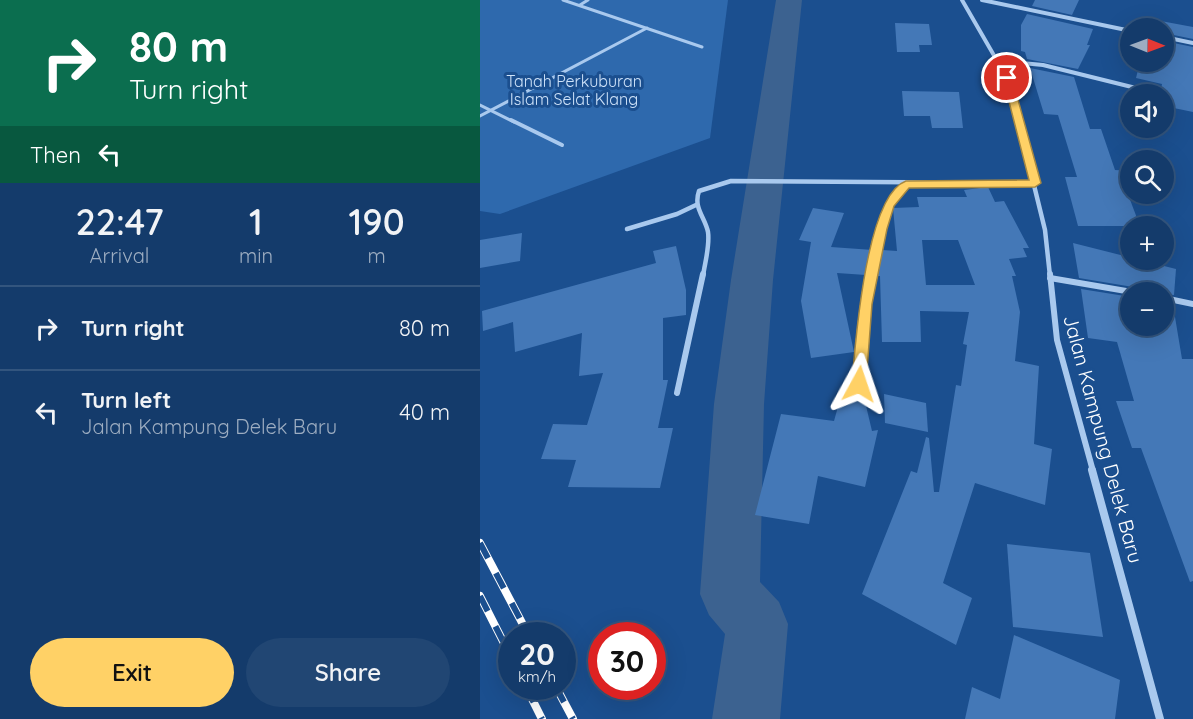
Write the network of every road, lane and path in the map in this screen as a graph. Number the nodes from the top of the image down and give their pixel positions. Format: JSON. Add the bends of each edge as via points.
{"nodes":[{"id":1,"x":563,"y":0,"type":"edge"},
{"id":2,"x":588,"y":0,"type":"edge"},
{"id":3,"x":962,"y":0,"type":"edge"},
{"id":4,"x":982,"y":0,"type":"edge"},
{"id":5,"x":580,"y":5,"type":"junction"},
{"id":6,"x":647,"y":28,"type":"junction"},
{"id":7,"x":1120,"y":29,"type":"edge"},
{"id":8,"x":1174,"y":39,"type":"edge"},
{"id":9,"x":1193,"y":43,"type":"edge"},
{"id":10,"x":702,"y":46,"type":"dead end"},
{"id":11,"x":999,"y":61,"type":"junction"},
{"id":12,"x":1120,"y":84,"type":"edge"},
{"id":13,"x":480,"y":105,"type":"edge"},
{"id":14,"x":491,"y":111,"type":"junction"},
{"id":15,"x":480,"y":116,"type":"edge"},
{"id":16,"x":562,"y":145,"type":"dead end"},
{"id":17,"x":1035,"y":183,"type":"junction"},
{"id":18,"x":906,"y":184,"type":"junction"},
{"id":19,"x":696,"y":205,"type":"junction"},
{"id":20,"x":627,"y":229,"type":"dead end"},
{"id":21,"x":1050,"y":278,"type":"junction"},
{"id":22,"x":1120,"y":290,"type":"edge"},
{"id":23,"x":1174,"y":300,"type":"edge"},
{"id":24,"x":1193,"y":304,"type":"edge"},
{"id":25,"x":859,"y":384,"type":"dead end"},
{"id":26,"x":677,"y":393,"type":"dead end"},
{"id":27,"x":1160,"y":719,"type":"edge"}],
"edges":[{"from":1,"to":5,"type":"lane"},
{"from":2,"to":5,"type":"lane"},
{"from":3,"to":11,"type":"street","name":"Jalan Kampung Delek Baru"},
{"from":4,"to":7,"type":"street"},
{"from":5,"to":6,"type":"lane"},
{"from":6,"to":10,"type":"lane"},
{"from":6,"to":14,"type":"lane"},
{"from":8,"to":9,"type":"street"},
{"from":11,"to":12,"type":"street","via":[[1043,65]]},
{"from":11,"to":17,"type":"street","name":"Jalan Kampung Delek Baru"},
{"from":13,"to":14,"type":"lane"},
{"from":14,"to":15,"type":"lane"},
{"from":14,"to":16,"type":"lane"},
{"from":17,"to":18,"type":"street"},
{"from":17,"to":21,"type":"street","name":"Jalan Kampung Delek Baru"},
{"from":18,"to":19,"type":"street","via":[[731,181],[699,190]]},
{"from":18,"to":25,"type":"street","via":[[889,205],[882,229],[865,304]]},
{"from":19,"to":20,"type":"street"},
{"from":19,"to":26,"type":"street","via":[[708,229],[703,286]]},
{"from":21,"to":22,"type":"street"},
{"from":21,"to":27,"type":"street","name":"Jalan Kampung Delek Baru","via":[[1057,340]]},
{"from":23,"to":24,"type":"street"}]}
